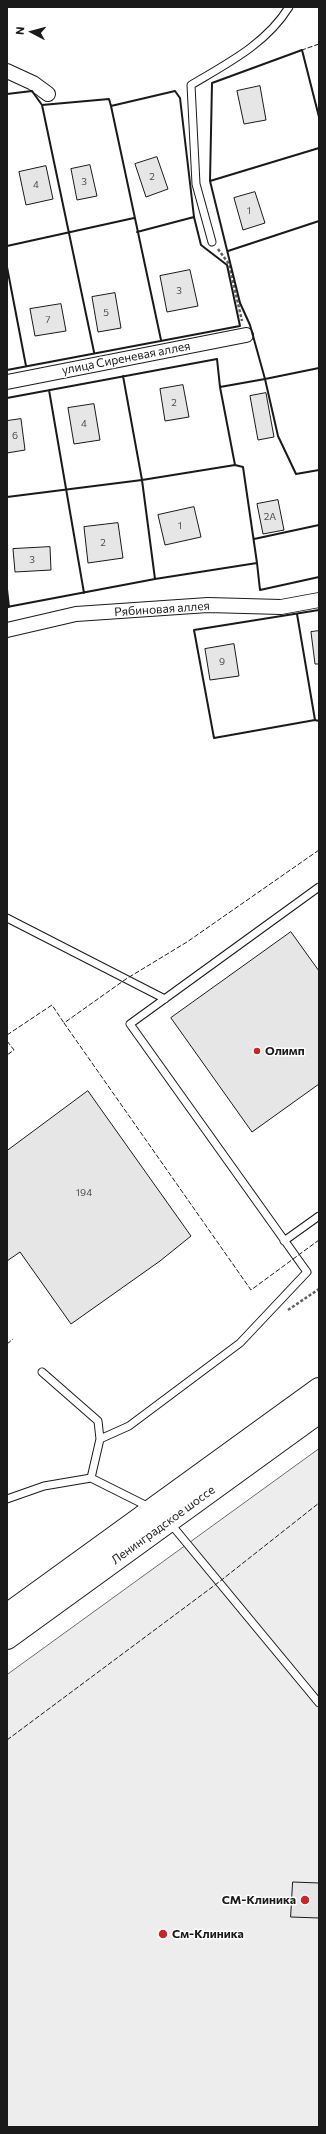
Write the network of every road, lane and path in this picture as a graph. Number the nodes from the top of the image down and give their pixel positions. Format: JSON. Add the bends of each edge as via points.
{"nodes":[{"id":1,"x":289,"y":7,"type":"edge"},
{"id":2,"x":7,"y":71,"type":"edge"},
{"id":3,"x":48,"y":94,"type":"dead end"},
{"id":4,"x":212,"y":242,"type":"joint"},
{"id":5,"x":246,"y":335,"type":"joint"},
{"id":6,"x":7,"y":382,"type":"edge"},
{"id":7,"x":319,"y":600,"type":"edge"},
{"id":8,"x":7,"y":630,"type":"edge"},
{"id":9,"x":319,"y":887,"type":"edge"},
{"id":10,"x":7,"y":918,"type":"edge"},
{"id":11,"x":165,"y":999,"type":"junction"},
{"id":12,"x":319,"y":1216,"type":"edge"},
{"id":13,"x":284,"y":1241,"type":"junction"},
{"id":14,"x":42,"y":1372,"type":"dead end"},
{"id":15,"x":319,"y":1389,"type":"edge"},
{"id":16,"x":319,"y":1412,"type":"edge"},
{"id":17,"x":100,"y":1438,"type":"junction"},
{"id":18,"x":91,"y":1478,"type":"junction"},
{"id":19,"x":7,"y":1499,"type":"edge"},
{"id":20,"x":160,"y":1515,"type":"junction"},
{"id":21,"x":7,"y":1614,"type":"edge"},
{"id":22,"x":7,"y":1638,"type":"edge"},
{"id":23,"x":319,"y":1703,"type":"edge"}],
"edges":[{"from":1,"to":4,"type":"lane","via":[[271,32],[254,46],[191,85],[196,184]]},
{"from":2,"to":3,"type":"street","via":[[33,82]]},
{"from":4,"to":5,"type":"path","via":[[229,264]]},
{"from":5,"to":6,"type":"street","name":"улица Сиреневая аллея"},
{"from":7,"to":8,"type":"street","name":"Рябиновая аллея","via":[[281,607],[208,605],[76,614]]},
{"from":9,"to":11,"type":"lane"},
{"from":10,"to":11,"type":"lane"},
{"from":11,"to":13,"type":"lane","via":[[130,1024]]},
{"from":12,"to":13,"type":"lane"},
{"from":13,"to":17,"type":"lane","via":[[307,1272],[240,1343],[129,1426]]},
{"from":14,"to":17,"type":"lane","via":[[98,1421]]},
{"from":15,"to":20,"type":"highway","name":"Ленинградское шоссе"},
{"from":16,"to":20,"type":"highway","name":"Ленинградское шоссе"},
{"from":17,"to":18,"type":"lane"},
{"from":18,"to":19,"type":"lane","via":[[44,1486]]},
{"from":18,"to":20,"type":"lane"},
{"from":20,"to":21,"type":"highway","name":"Ленинградское шоссе"},
{"from":20,"to":22,"type":"highway","name":"Ленинградское шоссе"},
{"from":20,"to":23,"type":"lane"}]}
